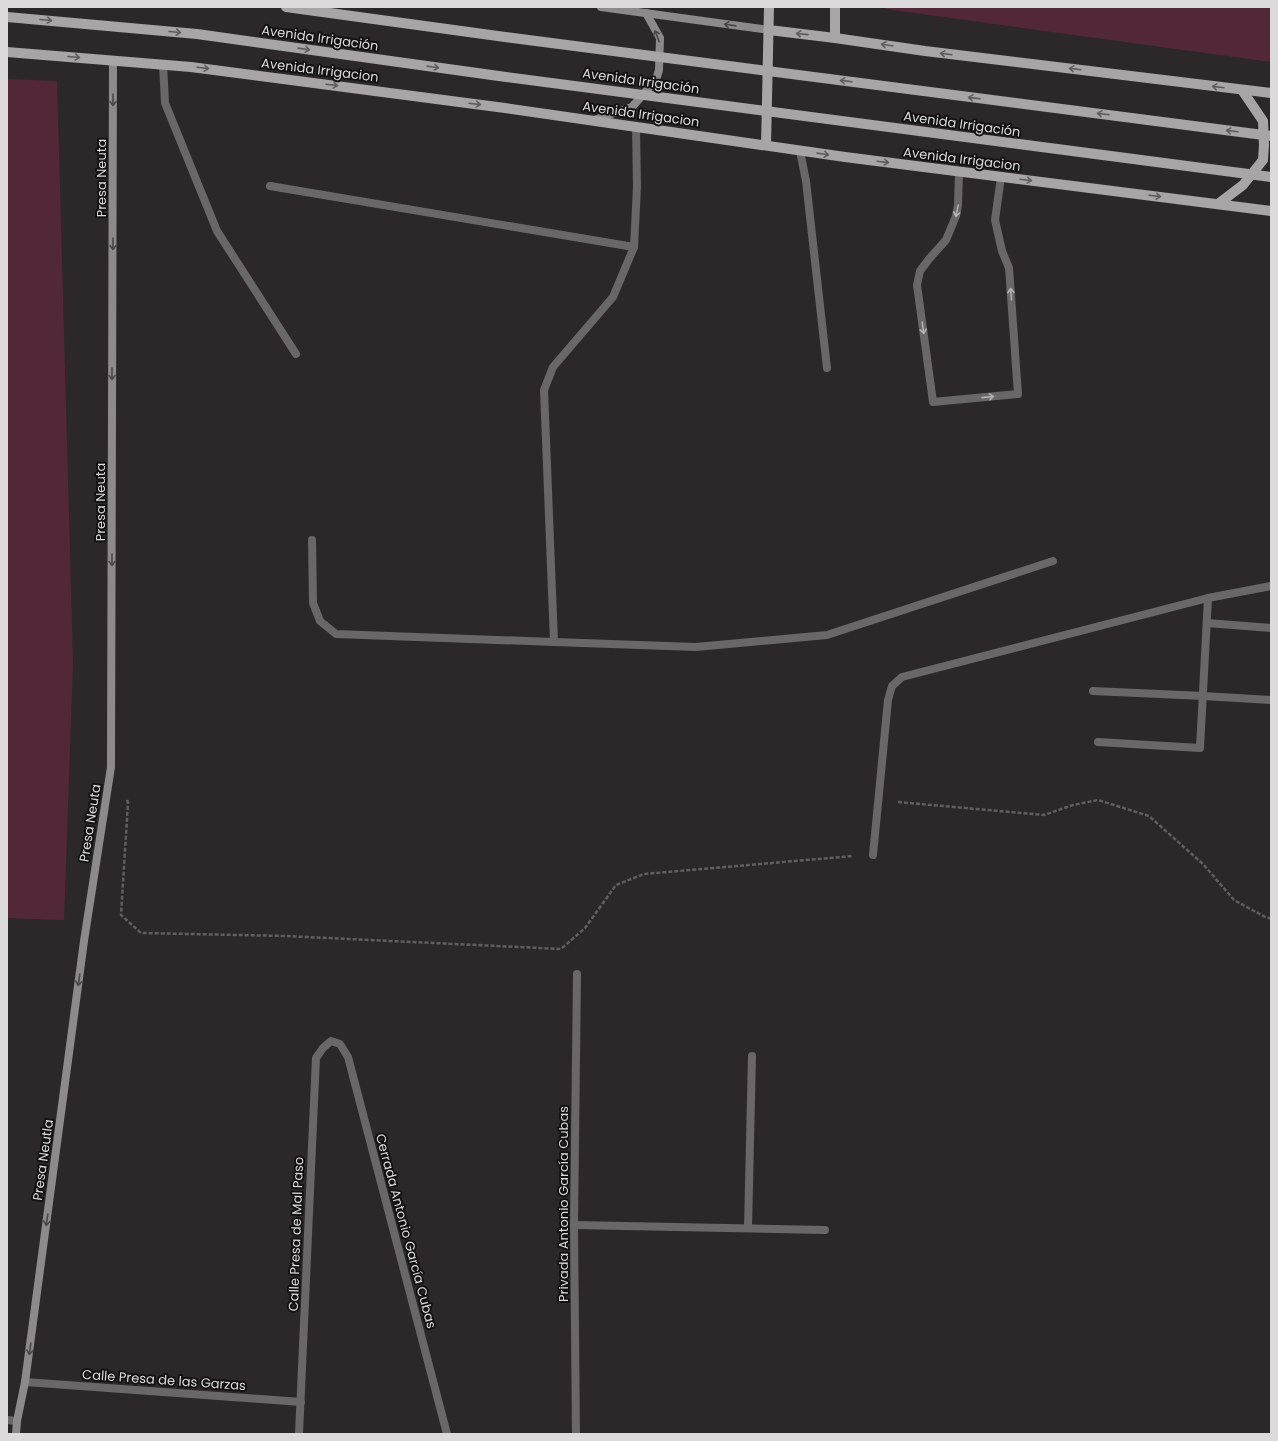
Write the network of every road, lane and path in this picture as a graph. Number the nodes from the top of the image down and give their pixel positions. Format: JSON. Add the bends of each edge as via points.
{"nodes":[{"id":1,"x":286,"y":7,"type":"edge"},
{"id":2,"x":601,"y":7,"type":"edge"},
{"id":3,"x":769,"y":7,"type":"edge"},
{"id":4,"x":835,"y":7,"type":"edge"},
{"id":5,"x":646,"y":13,"type":"junction"},
{"id":6,"x":7,"y":17,"type":"edge"},
{"id":7,"x":769,"y":30,"type":"junction"},
{"id":8,"x":835,"y":38,"type":"junction"},
{"id":9,"x":7,"y":52,"type":"edge"},
{"id":10,"x":113,"y":60,"type":"junction"},
{"id":11,"x":162,"y":64,"type":"junction"},
{"id":12,"x":1242,"y":90,"type":"junction"},
{"id":13,"x":1271,"y":94,"type":"edge"},
{"id":14,"x":593,"y":121,"type":"junction"},
{"id":15,"x":636,"y":127,"type":"junction"},
{"id":16,"x":1271,"y":136,"type":"edge"},
{"id":17,"x":766,"y":146,"type":"junction"},
{"id":18,"x":800,"y":151,"type":"junction"},
{"id":19,"x":959,"y":172,"type":"junction"},
{"id":20,"x":1001,"y":177,"type":"junction"},
{"id":21,"x":1271,"y":177,"type":"edge"},
{"id":22,"x":270,"y":186,"type":"dead end"},
{"id":23,"x":1218,"y":204,"type":"junction"},
{"id":24,"x":1271,"y":211,"type":"edge"},
{"id":25,"x":634,"y":247,"type":"junction"},
{"id":26,"x":296,"y":354,"type":"dead end"},
{"id":27,"x":826,"y":368,"type":"dead end"},
{"id":28,"x":312,"y":540,"type":"dead end"},
{"id":29,"x":1053,"y":561,"type":"dead end"},
{"id":30,"x":1271,"y":586,"type":"edge"},
{"id":31,"x":1208,"y":598,"type":"junction"},
{"id":32,"x":1207,"y":623,"type":"junction"},
{"id":33,"x":1271,"y":628,"type":"edge"},
{"id":34,"x":554,"y":642,"type":"junction"},
{"id":35,"x":1093,"y":691,"type":"dead end"},
{"id":36,"x":1203,"y":696,"type":"junction"},
{"id":37,"x":1271,"y":700,"type":"edge"},
{"id":38,"x":1098,"y":742,"type":"dead end"},
{"id":39,"x":111,"y":767,"type":"junction"},
{"id":40,"x":878,"y":800,"type":"junction"},
{"id":41,"x":873,"y":854,"type":"joint"},
{"id":42,"x":1271,"y":918,"type":"edge"},
{"id":43,"x":84,"y":941,"type":"joint"},
{"id":44,"x":577,"y":974,"type":"dead end"},
{"id":45,"x":331,"y":1041,"type":"joint"},
{"id":46,"x":752,"y":1056,"type":"dead end"},
{"id":47,"x":574,"y":1225,"type":"junction"},
{"id":48,"x":748,"y":1228,"type":"junction"},
{"id":49,"x":825,"y":1230,"type":"dead end"},
{"id":50,"x":25,"y":1382,"type":"junction"},
{"id":51,"x":301,"y":1402,"type":"junction"},
{"id":52,"x":7,"y":1420,"type":"edge"},
{"id":53,"x":17,"y":1421,"type":"junction"},
{"id":54,"x":16,"y":1434,"type":"edge"},
{"id":55,"x":299,"y":1434,"type":"edge"},
{"id":56,"x":447,"y":1434,"type":"edge"},
{"id":57,"x":576,"y":1434,"type":"edge"}],
"edges":[{"from":16,"to":1,"type":"main road","name":"Avenida Irrigación","one_way":true,"bridge":true},
{"from":2,"to":5,"type":"street"},
{"from":3,"to":7,"type":"main road"},
{"from":4,"to":8,"type":"main road"},
{"from":7,"to":5,"type":"street","one_way":true},
{"from":14,"to":5,"type":"street","one_way":true,"via":[[632,107],[656,80],[659,70],[660,38]]},
{"from":6,"to":21,"type":"main road","name":"Avenida Irrigación","one_way":true,"bridge":true,"via":[[197,34]]},
{"from":8,"to":7,"type":"main road","one_way":true},
{"from":7,"to":17,"type":"main road"},
{"from":12,"to":8,"type":"main road","one_way":true},
{"from":9,"to":10,"type":"main road","name":"Avenida Irrigacion","one_way":true},
{"from":10,"to":11,"type":"main road","name":"Avenida Irrigacion"},
{"from":10,"to":39,"type":"street","name":"Presa Neuta","one_way":true},
{"from":11,"to":14,"type":"main road","name":"Avenida Irrigacion","one_way":true},
{"from":11,"to":26,"type":"street","via":[[165,103],[217,231]]},
{"from":12,"to":13,"type":"main road"},
{"from":12,"to":23,"type":"main road","via":[[1263,121],[1263,160],[1243,185]]},
{"from":14,"to":15,"type":"main road","name":"Avenida Irrigacion"},
{"from":15,"to":17,"type":"main road","name":"Avenida Irrigacion"},
{"from":15,"to":25,"type":"street"},
{"from":17,"to":18,"type":"main road","name":"Avenida Irrigacion"},
{"from":18,"to":19,"type":"main road","name":"Avenida Irrigacion","one_way":true},
{"from":18,"to":27,"type":"street","via":[[806,182]]},
{"from":19,"to":20,"type":"main road","name":"Avenida Irrigacion"},
{"from":19,"to":20,"type":"street","one_way":true,"via":[[956,216],[946,240],[920,272],[917,285],[932,402],[1018,394],[1009,268],[1002,251],[996,220]]},
{"from":20,"to":23,"type":"main road","name":"Avenida Irrigacion","one_way":true},
{"from":22,"to":25,"type":"street"},
{"from":23,"to":24,"type":"main road","name":"Avenida Irrigacion"},
{"from":25,"to":34,"type":"street","via":[[613,297],[553,367],[544,390]]},
{"from":28,"to":34,"type":"street","via":[[313,603],[320,621],[336,634]]},
{"from":29,"to":34,"type":"street","via":[[827,635],[696,647]]},
{"from":30,"to":31,"type":"street"},
{"from":31,"to":32,"type":"street"},
{"from":31,"to":40,"type":"street","via":[[902,677],[892,686],[888,700]]},
{"from":32,"to":33,"type":"street"},
{"from":32,"to":36,"type":"street"},
{"from":35,"to":36,"type":"street"},
{"from":36,"to":37,"type":"street"},
{"from":36,"to":38,"type":"street","via":[[1200,748]]},
{"from":39,"to":41,"type":"path","via":[[128,803],[122,915],[141,933],[285,936],[561,949],[585,928],[616,885],[644,874]]},
{"from":39,"to":43,"type":"street","name":"Presa Neuta"},
{"from":40,"to":41,"type":"street"},
{"from":40,"to":42,"type":"path","via":[[1044,815],[1098,800],[1149,816],[1203,864],[1234,900]]},
{"from":43,"to":50,"type":"street","name":"Presa Neutla","one_way":true},
{"from":44,"to":47,"type":"street","name":"Privada Antonio García Cubas"},
{"from":45,"to":51,"type":"street","name":"Calle Presa de Mal Paso","via":[[316,1058]]},
{"from":45,"to":56,"type":"street","name":"Cerrada Antonio García Cubas","via":[[340,1044],[348,1057]]},
{"from":46,"to":48,"type":"street"},
{"from":47,"to":48,"type":"street"},
{"from":47,"to":57,"type":"street","name":"Privada Antonio García Cubas"},
{"from":48,"to":49,"type":"street"},
{"from":50,"to":51,"type":"street","name":"Calle Presa de las Garzas"},
{"from":50,"to":53,"type":"street","name":"Presa Neutla"},
{"from":51,"to":55,"type":"street","name":"Calle Presa de Mal Paso"},
{"from":52,"to":53,"type":"street"},
{"from":53,"to":54,"type":"street","name":"Presa Neutla"}]}
